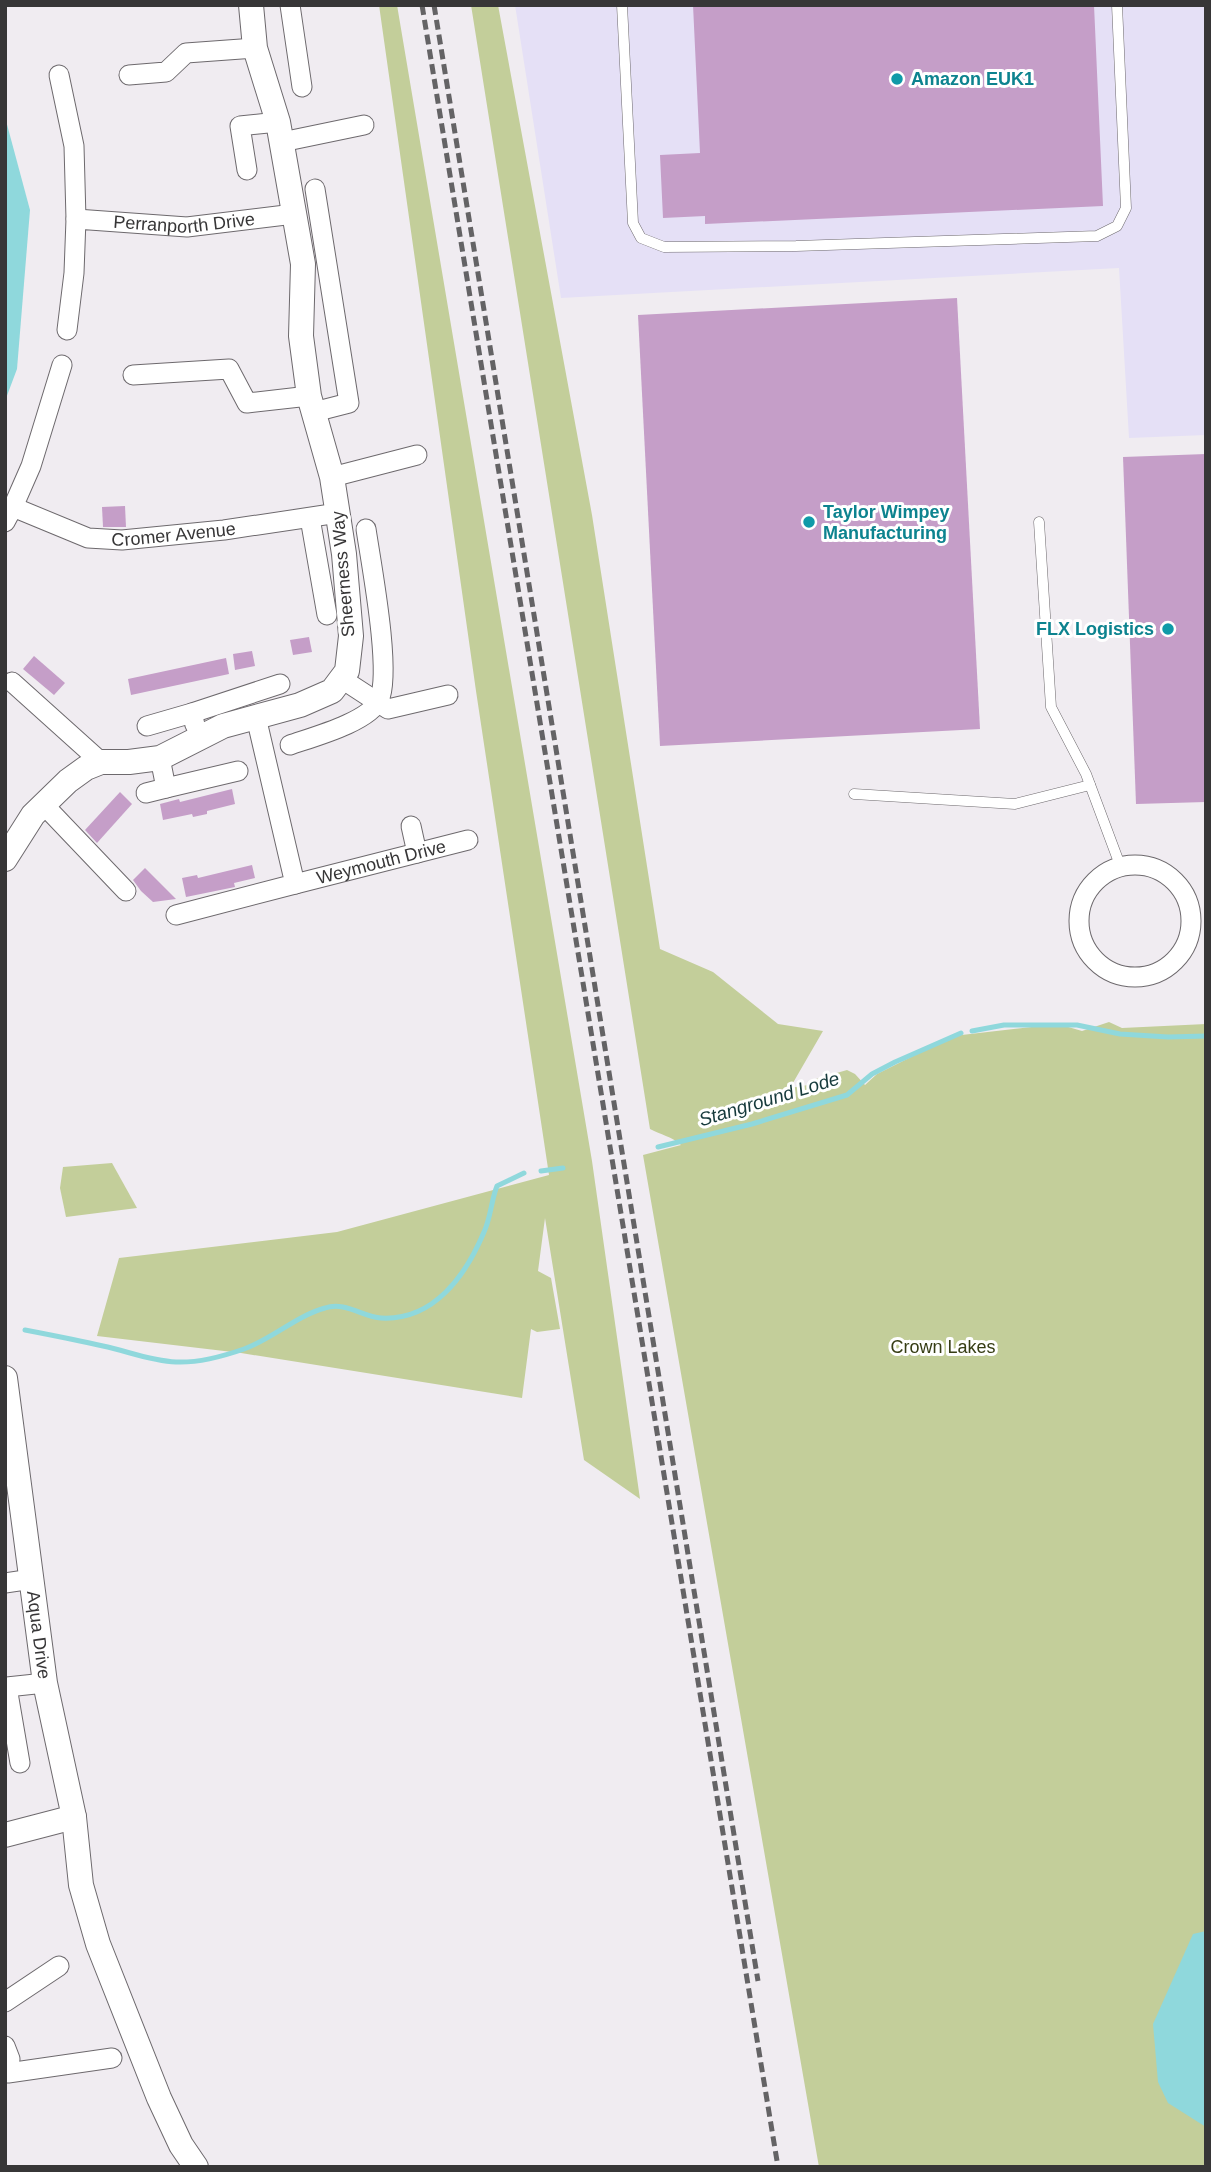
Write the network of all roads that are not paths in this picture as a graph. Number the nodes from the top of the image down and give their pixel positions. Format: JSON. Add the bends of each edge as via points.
{"nodes":[{"id":1,"x":251,"y":5,"type":"edge"},
{"id":2,"x":290,"y":5,"type":"edge"},
{"id":3,"x":622,"y":5,"type":"edge"},
{"id":4,"x":1117,"y":5,"type":"edge"},
{"id":5,"x":255,"y":48,"type":"junction"},
{"id":6,"x":59,"y":75,"type":"dead end"},
{"id":7,"x":129,"y":75,"type":"dead end"},
{"id":8,"x":302,"y":87,"type":"dead end"},
{"id":9,"x":365,"y":125,"type":"dead end"},
{"id":10,"x":280,"y":132,"type":"junction"},
{"id":11,"x":247,"y":170,"type":"dead end"},
{"id":12,"x":314,"y":190,"type":"dead end"},
{"id":13,"x":294,"y":214,"type":"junction"},
{"id":14,"x":76,"y":219,"type":"junction"},
{"id":15,"x":335,"y":308,"type":"junction"},
{"id":16,"x":301,"y":310,"type":"junction"},
{"id":17,"x":67,"y":330,"type":"dead end"},
{"id":18,"x":62,"y":365,"type":"dead end"},
{"id":19,"x":134,"y":375,"type":"dead end"},
{"id":20,"x":311,"y":404,"type":"junction"},
{"id":21,"x":417,"y":455,"type":"dead end"},
{"id":22,"x":332,"y":477,"type":"junction"},
{"id":23,"x":338,"y":513,"type":"junction"},
{"id":24,"x":9,"y":514,"type":"edge"},
{"id":25,"x":310,"y":518,"type":"junction"},
{"id":26,"x":1039,"y":523,"type":"dead end"},
{"id":27,"x":366,"y":529,"type":"dead end"},
{"id":28,"x":327,"y":615,"type":"dead end"},
{"id":29,"x":342,"y":679,"type":"junction"},
{"id":30,"x":12,"y":682,"type":"dead end"},
{"id":31,"x":280,"y":684,"type":"dead end"},
{"id":32,"x":448,"y":695,"type":"dead end"},
{"id":33,"x":379,"y":701,"type":"junction"},
{"id":34,"x":192,"y":713,"type":"junction"},
{"id":35,"x":256,"y":717,"type":"junction"},
{"id":36,"x":147,"y":726,"type":"dead end"},
{"id":37,"x":198,"y":738,"type":"junction"},
{"id":38,"x":290,"y":745,"type":"dead end"},
{"id":39,"x":160,"y":758,"type":"junction"},
{"id":40,"x":101,"y":762,"type":"junction"},
{"id":41,"x":238,"y":771,"type":"dead end"},
{"id":42,"x":1090,"y":785,"type":"junction"},
{"id":43,"x":166,"y":788,"type":"junction"},
{"id":44,"x":146,"y":793,"type":"dead end"},
{"id":45,"x":855,"y":794,"type":"dead end"},
{"id":46,"x":44,"y":805,"type":"junction"},
{"id":47,"x":411,"y":826,"type":"dead end"},
{"id":48,"x":468,"y":839,"type":"dead end"},
{"id":49,"x":7,"y":853,"type":"edge"},
{"id":50,"x":417,"y":853,"type":"junction"},
{"id":51,"x":1120,"y":865,"type":"junction"},
{"id":52,"x":295,"y":884,"type":"junction"},
{"id":53,"x":125,"y":891,"type":"dead end"},
{"id":54,"x":1198,"y":906,"type":"edge"},
{"id":55,"x":176,"y":915,"type":"dead end"},
{"id":56,"x":1206,"y":936,"type":"edge"},
{"id":57,"x":1187,"y":945,"type":"junction"},
{"id":58,"x":5,"y":1378,"type":"edge"},
{"id":59,"x":32,"y":1579,"type":"junction"},
{"id":60,"x":5,"y":1583,"type":"edge"},
{"id":61,"x":6,"y":1682,"type":"edge"},
{"id":62,"x":46,"y":1683,"type":"junction"},
{"id":63,"x":20,"y":1763,"type":"dead end"},
{"id":64,"x":74,"y":1817,"type":"junction"},
{"id":65,"x":5,"y":1835,"type":"edge"},
{"id":66,"x":59,"y":1966,"type":"dead end"},
{"id":67,"x":5,"y":2002,"type":"edge"},
{"id":68,"x":5,"y":2046,"type":"edge"},
{"id":69,"x":112,"y":2058,"type":"dead end"},
{"id":70,"x":7,"y":2073,"type":"edge"},
{"id":71,"x":196,"y":2167,"type":"edge"}],
"edges":[{"from":1,"to":5,"type":"street","name":"Sheerness Way"},
{"from":2,"to":8,"type":"street"},
{"from":3,"to":4,"type":"lane","via":[[634,223],[641,238],[664,247],[1097,236],[1117,226],[1126,208]]},
{"from":5,"to":7,"type":"street","via":[[186,53],[166,72]]},
{"from":5,"to":10,"type":"street","name":"Sheerness Way"},
{"from":6,"to":14,"type":"street","via":[[74,146]]},
{"from":9,"to":10,"type":"street"},
{"from":10,"to":11,"type":"street","via":[[240,126]]},
{"from":10,"to":13,"type":"street","name":"Sheerness Way"},
{"from":12,"to":15,"type":"street"},
{"from":13,"to":14,"type":"street","name":"Perranporth Drive","via":[[187,227]]},
{"from":13,"to":16,"type":"street","name":"Sheerness Way","via":[[303,264]]},
{"from":14,"to":17,"type":"street"},
{"from":15,"to":16,"type":"street"},
{"from":15,"to":20,"type":"street","via":[[349,403]]},
{"from":16,"to":20,"type":"street","name":"Sheerness Way"},
{"from":18,"to":24,"type":"street","name":"Cromer Avenue","via":[[30,466]]},
{"from":19,"to":20,"type":"street","via":[[229,369],[247,403]]},
{"from":20,"to":22,"type":"street","name":"Sheerness Way"},
{"from":21,"to":22,"type":"street"},
{"from":22,"to":23,"type":"street","name":"Sheerness Way"},
{"from":23,"to":25,"type":"street","name":"Cromer Avenue"},
{"from":23,"to":29,"type":"street","name":"Sheerness Way","via":[[351,636]]},
{"from":24,"to":25,"type":"street","name":"Cromer Avenue","via":[[88,538],[122,540]]},
{"from":25,"to":28,"type":"street","name":"Sheerness Way"},
{"from":26,"to":42,"type":"lane","via":[[1051,707]]},
{"from":27,"to":33,"type":"street","via":[[385,673]]},
{"from":29,"to":33,"type":"street"},
{"from":29,"to":35,"type":"street","via":[[332,691]]},
{"from":30,"to":40,"type":"street"},
{"from":31,"to":34,"type":"street"},
{"from":32,"to":33,"type":"street","via":[[388,709]]},
{"from":33,"to":38,"type":"street","via":[[355,722]]},
{"from":34,"to":36,"type":"street"},
{"from":34,"to":37,"type":"street"},
{"from":35,"to":37,"type":"street"},
{"from":35,"to":52,"type":"street","name":"Weymouth Drive"},
{"from":37,"to":39,"type":"street"},
{"from":39,"to":40,"type":"street"},
{"from":39,"to":43,"type":"street"},
{"from":40,"to":46,"type":"street","via":[[86,768]]},
{"from":41,"to":43,"type":"street"},
{"from":42,"to":45,"type":"lane","via":[[1015,804]]},
{"from":42,"to":51,"type":"lane"},
{"from":43,"to":44,"type":"street"},
{"from":46,"to":49,"type":"street"},
{"from":46,"to":53,"type":"street"},
{"from":47,"to":50,"type":"street"},
{"from":48,"to":50,"type":"street","name":"Weymouth Drive"},
{"from":50,"to":52,"type":"street","name":"Weymouth Drive"},
{"from":51,"to":54,"type":"street","via":[[1149,865],[1174,878]]},
{"from":51,"to":57,"type":"street","via":[[1096,879],[1080,903],[1078,932],[1091,957],[1114,974],[1142,977],[1169,967]]},
{"from":52,"to":55,"type":"street","name":"Weymouth Drive"},
{"from":54,"to":57,"type":"street"},
{"from":56,"to":57,"type":"street"},
{"from":58,"to":59,"type":"street","name":"Aqua Drive"},
{"from":59,"to":60,"type":"street"},
{"from":59,"to":62,"type":"street","name":"Aqua Drive"},
{"from":61,"to":62,"type":"street"},
{"from":61,"to":63,"type":"street"},
{"from":62,"to":64,"type":"street","name":"Aqua Drive"},
{"from":64,"to":65,"type":"street"},
{"from":64,"to":71,"type":"street","name":"Aqua Drive","via":[[81,1885],[98,1944],[159,2098]]},
{"from":66,"to":67,"type":"street"},
{"from":68,"to":70,"type":"street","via":[[10,2059]]},
{"from":69,"to":70,"type":"street"}]}
